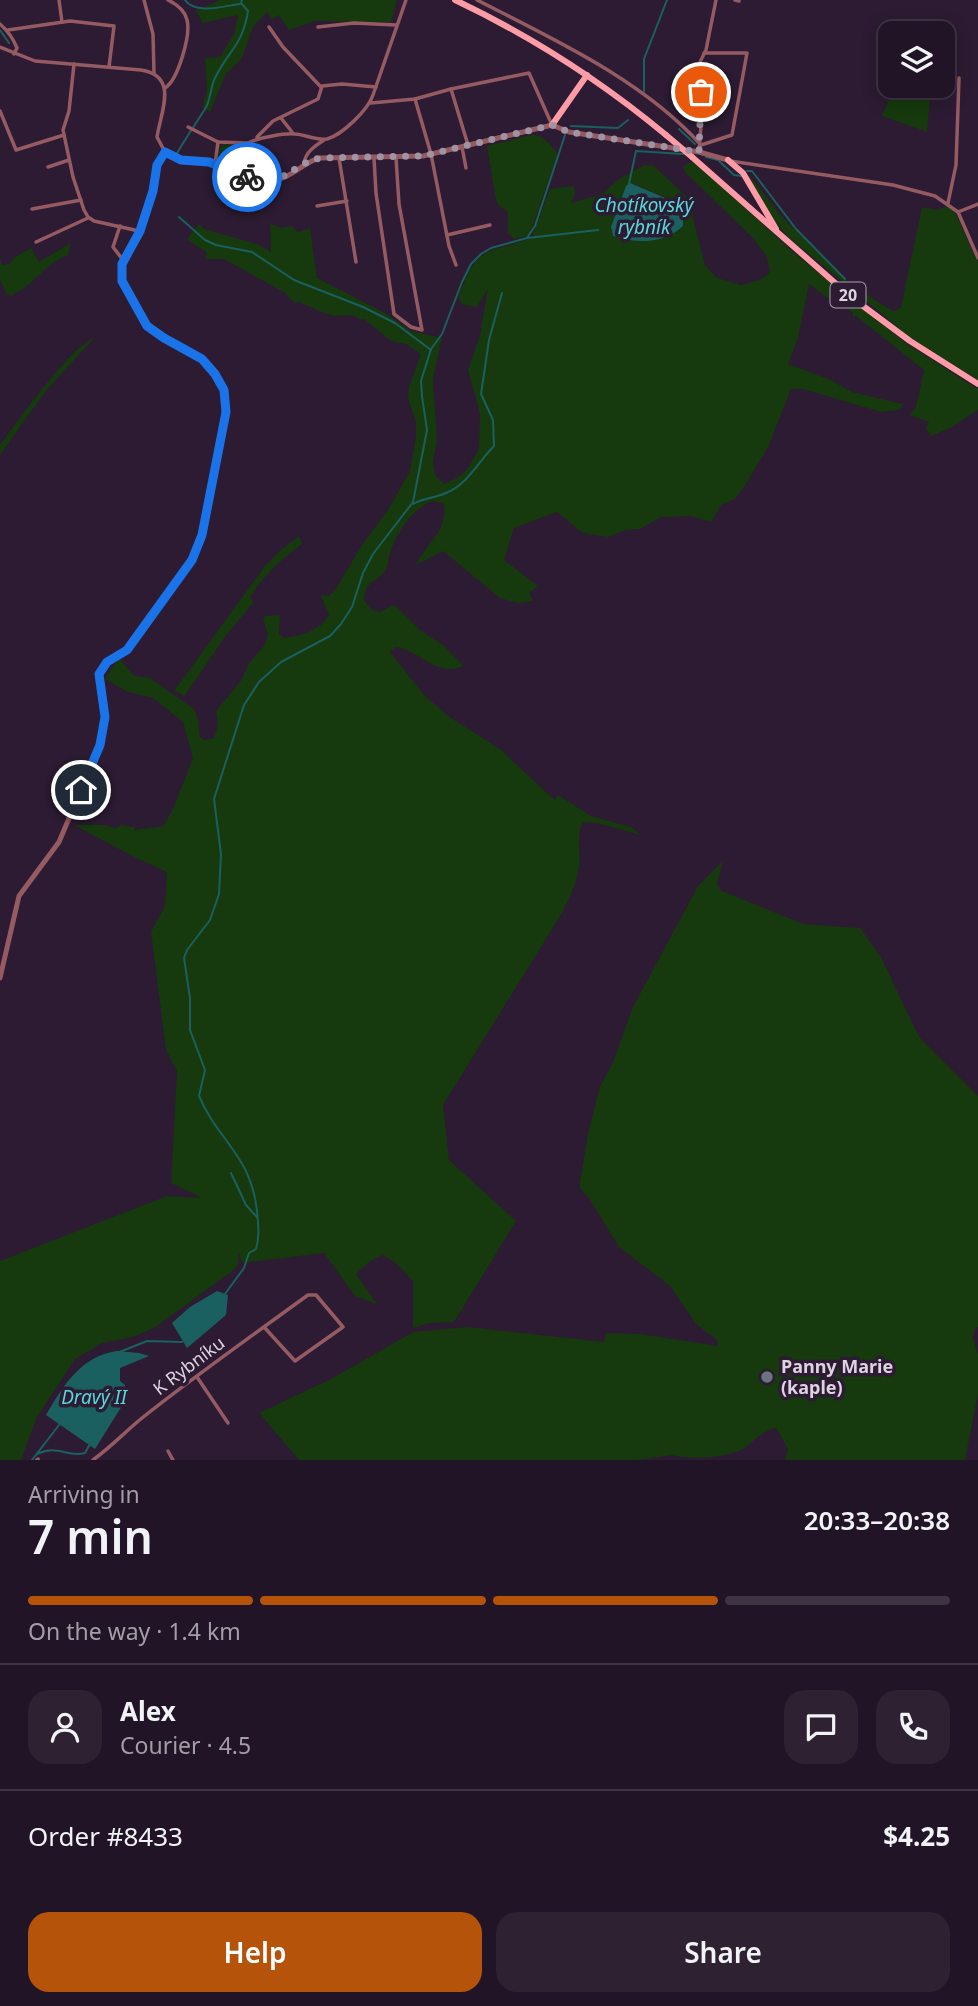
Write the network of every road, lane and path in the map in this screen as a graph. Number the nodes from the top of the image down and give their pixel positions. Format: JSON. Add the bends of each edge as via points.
{"nodes":[{"id":1,"x":59,"y":0,"type":"edge"},
{"id":2,"x":144,"y":0,"type":"edge"},
{"id":3,"x":168,"y":0,"type":"edge"},
{"id":4,"x":406,"y":0,"type":"edge"},
{"id":5,"x":455,"y":0,"type":"edge"},
{"id":6,"x":477,"y":0,"type":"edge"},
{"id":7,"x":716,"y":0,"type":"edge"},
{"id":8,"x":62,"y":22,"type":"junction"},
{"id":9,"x":0,"y":24,"type":"edge"},
{"id":10,"x":396,"y":25,"type":"junction"},
{"id":11,"x":269,"y":27,"type":"dead end"},
{"id":12,"x":318,"y":27,"type":"dead end"},
{"id":13,"x":8,"y":30,"type":"junction"},
{"id":14,"x":0,"y":47,"type":"edge"},
{"id":15,"x":704,"y":53,"type":"junction"},
{"id":16,"x":14,"y":54,"type":"junction"},
{"id":17,"x":74,"y":64,"type":"junction"},
{"id":18,"x":109,"y":67,"type":"junction"},
{"id":19,"x":154,"y":72,"type":"junction"},
{"id":20,"x":587,"y":75,"type":"junction"},
{"id":21,"x":959,"y":78,"type":"dead end"},
{"id":22,"x":321,"y":87,"type":"junction"},
{"id":23,"x":376,"y":87,"type":"junction"},
{"id":24,"x":164,"y":88,"type":"junction"},
{"id":25,"x":451,"y":89,"type":"junction"},
{"id":26,"x":415,"y":99,"type":"junction"},
{"id":27,"x":371,"y":103,"type":"junction"},
{"id":28,"x":0,"y":111,"type":"edge"},
{"id":29,"x":281,"y":118,"type":"junction"},
{"id":30,"x":552,"y":125,"type":"junction"},
{"id":31,"x":190,"y":128,"type":"dead end"},
{"id":32,"x":292,"y":132,"type":"junction"},
{"id":33,"x":64,"y":135,"type":"junction"},
{"id":34,"x":256,"y":139,"type":"junction"},
{"id":35,"x":325,"y":139,"type":"junction"},
{"id":36,"x":218,"y":142,"type":"junction"},
{"id":37,"x":248,"y":143,"type":"junction"},
{"id":38,"x":701,"y":145,"type":"junction"},
{"id":39,"x":465,"y":146,"type":"junction"},
{"id":40,"x":699,"y":152,"type":"junction"},
{"id":41,"x":431,"y":154,"type":"junction"},
{"id":42,"x":171,"y":156,"type":"junction"},
{"id":43,"x":339,"y":158,"type":"junction"},
{"id":44,"x":374,"y":158,"type":"junction"},
{"id":45,"x":396,"y":158,"type":"junction"},
{"id":46,"x":69,"y":160,"type":"junction"},
{"id":47,"x":728,"y":160,"type":"junction"},
{"id":48,"x":215,"y":164,"type":"junction"},
{"id":49,"x":304,"y":164,"type":"junction"},
{"id":50,"x":48,"y":167,"type":"dead end"},
{"id":51,"x":466,"y":168,"type":"dead end"},
{"id":52,"x":241,"y":176,"type":"junction"},
{"id":53,"x":81,"y":200,"type":"junction"},
{"id":54,"x":347,"y":201,"type":"junction"},
{"id":55,"x":948,"y":203,"type":"junction"},
{"id":56,"x":978,"y":204,"type":"edge"},
{"id":57,"x":317,"y":206,"type":"dead end"},
{"id":58,"x":32,"y":209,"type":"dead end"},
{"id":59,"x":958,"y":212,"type":"junction"},
{"id":60,"x":88,"y":217,"type":"junction"},
{"id":61,"x":490,"y":225,"type":"dead end"},
{"id":62,"x":120,"y":226,"type":"junction"},
{"id":63,"x":140,"y":231,"type":"junction"},
{"id":64,"x":447,"y":234,"type":"junction"},
{"id":65,"x":36,"y":242,"type":"dead end"},
{"id":66,"x":788,"y":244,"type":"junction"},
{"id":67,"x":978,"y":258,"type":"edge"},
{"id":68,"x":124,"y":261,"type":"junction"},
{"id":69,"x":356,"y":262,"type":"dead end"},
{"id":70,"x":456,"y":265,"type":"dead end"},
{"id":71,"x":978,"y":384,"type":"edge"},
{"id":72,"x":0,"y":978,"type":"edge"},
{"id":73,"x":264,"y":1327,"type":"junction"},
{"id":74,"x":197,"y":1377,"type":"junction"},
{"id":75,"x":229,"y":1412,"type":"dead end"},
{"id":76,"x":224,"y":1416,"type":"junction"},
{"id":77,"x":228,"y":1423,"type":"dead end"},
{"id":78,"x":168,"y":1451,"type":"dead end"},
{"id":79,"x":93,"y":1460,"type":"edge"},
{"id":80,"x":173,"y":1460,"type":"edge"}],
"edges":[{"from":1,"to":8,"type":"street"},
{"from":2,"to":19,"type":"street","via":[[153,34]]},
{"from":3,"to":24,"type":"street","via":[[184,14],[188,29],[174,79]]},
{"from":4,"to":10,"type":"street"},
{"from":5,"to":20,"type":"main road","number":"20"},
{"from":6,"to":38,"type":"street","via":[[605,69],[656,104]]},
{"from":7,"to":15,"type":"street"},
{"from":8,"to":13,"type":"street"},
{"from":8,"to":18,"type":"street","via":[[114,26]]},
{"from":9,"to":13,"type":"street"},
{"from":10,"to":12,"type":"street"},
{"from":10,"to":23,"type":"street"},
{"from":11,"to":22,"type":"street"},
{"from":13,"to":16,"type":"street","via":[[16,47]]},
{"from":14,"to":16,"type":"street"},
{"from":15,"to":38,"type":"street","via":[[699,62]]},
{"from":15,"to":38,"type":"street","via":[[747,53],[732,135]]},
{"from":16,"to":17,"type":"street"},
{"from":17,"to":18,"type":"street"},
{"from":17,"to":33,"type":"street"},
{"from":18,"to":19,"type":"street"},
{"from":19,"to":24,"type":"street"},
{"from":20,"to":30,"type":"main road"},
{"from":20,"to":66,"type":"main road","number":"20","bridge":true,"via":[[666,135]]},
{"from":21,"to":55,"type":"street","via":[[956,165]]},
{"from":22,"to":23,"type":"street"},
{"from":22,"to":29,"type":"street","via":[[318,100]]},
{"from":23,"to":27,"type":"street"},
{"from":24,"to":42,"type":"street","via":[[157,137]]},
{"from":25,"to":26,"type":"street"},
{"from":25,"to":30,"type":"street","via":[[529,73]]},
{"from":25,"to":39,"type":"street"},
{"from":26,"to":27,"type":"street"},
{"from":26,"to":41,"type":"street"},
{"from":27,"to":35,"type":"street"},
{"from":28,"to":33,"type":"street","via":[[16,150]]},
{"from":29,"to":32,"type":"street"},
{"from":29,"to":34,"type":"street"},
{"from":30,"to":39,"type":"street"},
{"from":30,"to":40,"type":"street","via":[[569,132]]},
{"from":31,"to":36,"type":"street"},
{"from":32,"to":34,"type":"street"},
{"from":32,"to":35,"type":"street"},
{"from":33,"to":46,"type":"street"},
{"from":34,"to":37,"type":"street"},
{"from":35,"to":49,"type":"street","via":[[309,152]]},
{"from":36,"to":37,"type":"street"},
{"from":36,"to":48,"type":"street"},
{"from":37,"to":52,"type":"street"},
{"from":38,"to":40,"type":"street"},
{"from":39,"to":41,"type":"street"},
{"from":39,"to":51,"type":"street"},
{"from":40,"to":47,"type":"street"},
{"from":41,"to":45,"type":"street"},
{"from":41,"to":64,"type":"street"},
{"from":42,"to":48,"type":"street"},
{"from":42,"to":63,"type":"street","via":[[157,165]]},
{"from":43,"to":44,"type":"street"},
{"from":43,"to":49,"type":"street"},
{"from":43,"to":54,"type":"street"},
{"from":44,"to":45,"type":"street"},
{"from":44,"to":45,"type":"street","via":[[394,314],[422,330],[398,196]]},
{"from":46,"to":50,"type":"street"},
{"from":46,"to":53,"type":"street"},
{"from":47,"to":55,"type":"street","via":[[893,185]]},
{"from":47,"to":66,"type":"main road","via":[[743,173]]},
{"from":48,"to":52,"type":"street"},
{"from":49,"to":52,"type":"street","via":[[274,180]]},
{"from":53,"to":58,"type":"street"},
{"from":53,"to":60,"type":"street"},
{"from":54,"to":57,"type":"street"},
{"from":54,"to":69,"type":"street"},
{"from":55,"to":59,"type":"street"},
{"from":56,"to":59,"type":"street"},
{"from":59,"to":67,"type":"street"},
{"from":60,"to":62,"type":"street"},
{"from":60,"to":65,"type":"street"},
{"from":61,"to":64,"type":"street"},
{"from":62,"to":63,"type":"street"},
{"from":62,"to":68,"type":"street","via":[[113,247]]},
{"from":63,"to":68,"type":"street"},
{"from":64,"to":70,"type":"street"},
{"from":66,"to":71,"type":"main road","number":"20","via":[[881,320]]},
{"from":68,"to":72,"type":"street","via":[[122,281],[142,320],[202,359],[224,390],[226,412],[197,548],[127,650],[107,662],[99,674],[105,717],[100,745],[59,842],[19,897]]},
{"from":73,"to":73,"type":"street","name":"K Rybníku","via":[[292,1360],[343,1327],[316,1295],[308,1295]]},
{"from":73,"to":74,"type":"street","name":"K Rybníku"},
{"from":74,"to":76,"type":"street"},
{"from":74,"to":79,"type":"street","name":"K Rybníku"},
{"from":75,"to":76,"type":"street"},
{"from":76,"to":77,"type":"street"},
{"from":78,"to":80,"type":"street"}]}
